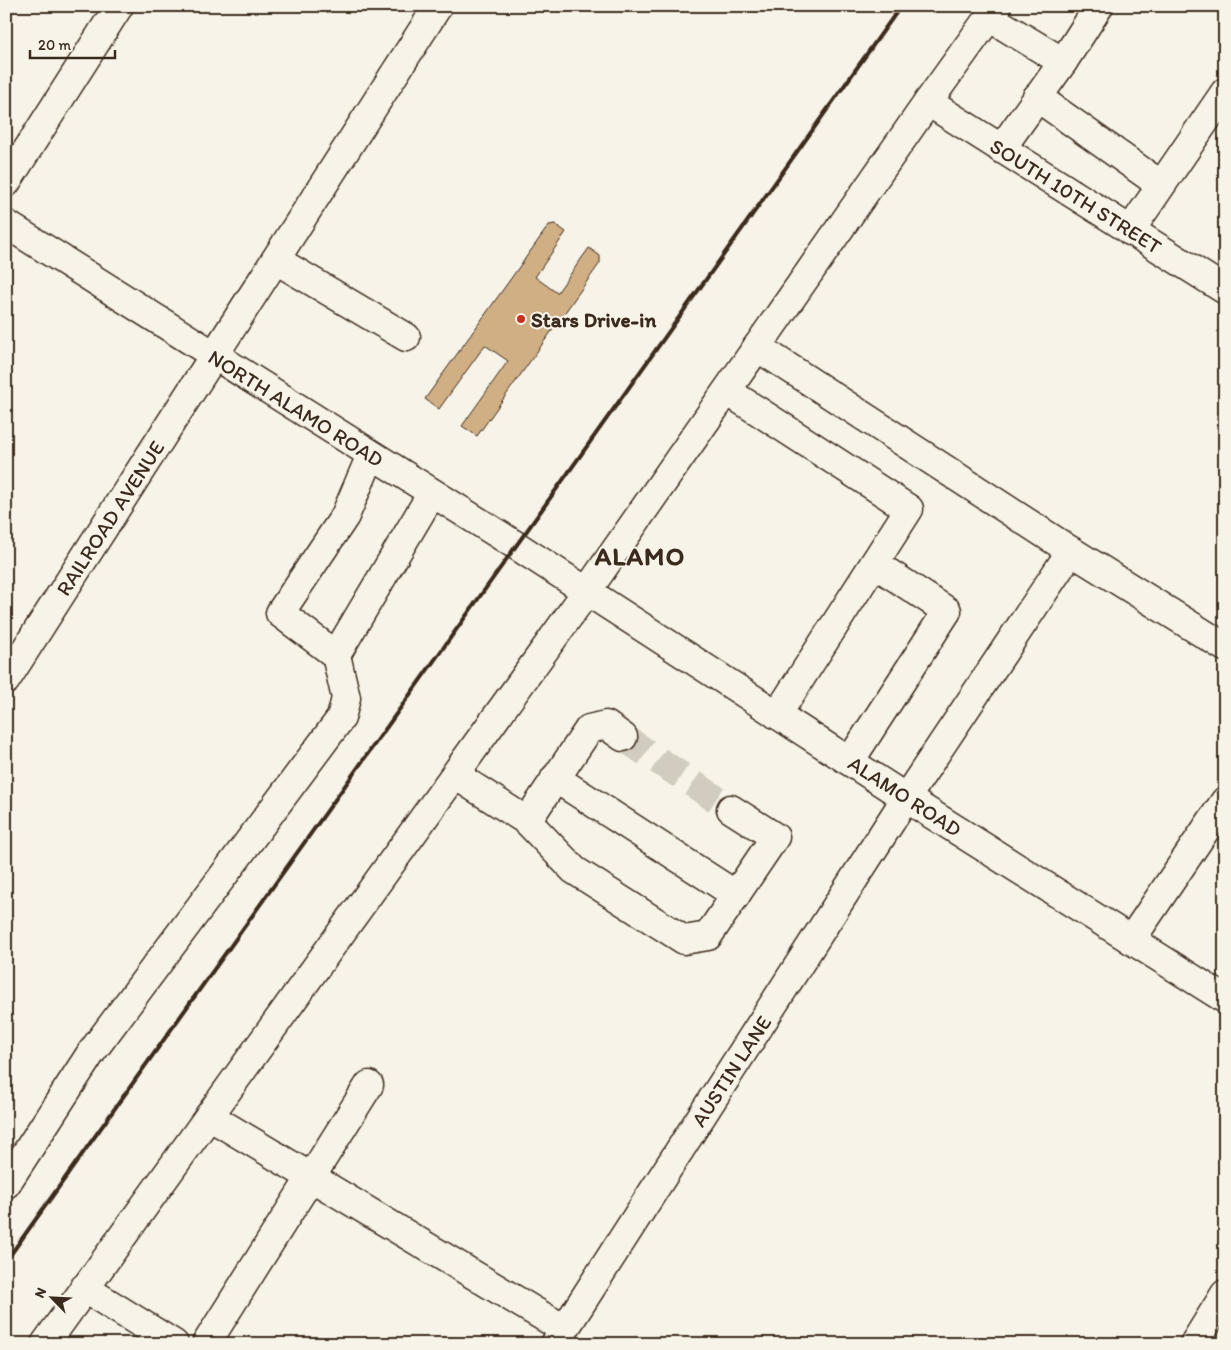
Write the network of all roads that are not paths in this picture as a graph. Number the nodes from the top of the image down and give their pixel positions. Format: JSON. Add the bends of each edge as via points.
{"nodes":[{"id":1,"x":119,"y":6,"type":"edge"},
{"id":2,"x":438,"y":6,"type":"edge"},
{"id":3,"x":1099,"y":6,"type":"edge"},
{"id":4,"x":993,"y":12,"type":"edge"},
{"id":5,"x":1063,"y":62,"type":"junction"},
{"id":6,"x":1225,"y":92,"type":"edge"},
{"id":7,"x":1037,"y":98,"type":"junction"},
{"id":8,"x":928,"y":102,"type":"junction"},
{"id":9,"x":1000,"y":149,"type":"junction"},
{"id":10,"x":6,"y":182,"type":"edge"},
{"id":11,"x":1161,"y":186,"type":"junction"},
{"id":12,"x":6,"y":224,"type":"edge"},
{"id":13,"x":1130,"y":230,"type":"junction"},
{"id":14,"x":276,"y":260,"type":"junction"},
{"id":15,"x":1225,"y":290,"type":"edge"},
{"id":16,"x":406,"y":337,"type":"dead end"},
{"id":17,"x":757,"y":347,"type":"junction"},
{"id":18,"x":214,"y":356,"type":"junction"},
{"id":19,"x":727,"y":391,"type":"junction"},
{"id":20,"x":372,"y":455,"type":"junction"},
{"id":21,"x":432,"y":493,"type":"junction"},
{"id":22,"x":1072,"y":551,"type":"junction"},
{"id":23,"x":874,"y":564,"type":"junction"},
{"id":24,"x":587,"y":591,"type":"junction"},
{"id":25,"x":1225,"y":647,"type":"edge"},
{"id":26,"x":336,"y":655,"type":"junction"},
{"id":27,"x":6,"y":680,"type":"edge"},
{"id":28,"x":777,"y":715,"type":"junction"},
{"id":29,"x":623,"y":736,"type":"tunnel mouth"},
{"id":30,"x":850,"y":761,"type":"junction"},
{"id":31,"x":455,"y":774,"type":"junction"},
{"id":32,"x":555,"y":778,"type":"junction"},
{"id":33,"x":906,"y":798,"type":"junction"},
{"id":34,"x":1225,"y":801,"type":"edge"},
{"id":35,"x":731,"y":809,"type":"tunnel mouth"},
{"id":36,"x":527,"y":821,"type":"junction"},
{"id":37,"x":736,"y":896,"type":"junction"},
{"id":38,"x":1131,"y":940,"type":"junction"},
{"id":39,"x":1225,"y":999,"type":"edge"},
{"id":40,"x":369,"y":1085,"type":"dead end"},
{"id":41,"x":208,"y":1116,"type":"junction"},
{"id":42,"x":310,"y":1176,"type":"junction"},
{"id":43,"x":6,"y":1184,"type":"edge"},
{"id":44,"x":84,"y":1288,"type":"junction"},
{"id":45,"x":1225,"y":1294,"type":"edge"},
{"id":46,"x":560,"y":1336,"type":"edge"},
{"id":47,"x":45,"y":1344,"type":"edge"},
{"id":48,"x":174,"y":1344,"type":"edge"},
{"id":49,"x":206,"y":1344,"type":"edge"},
{"id":50,"x":1194,"y":1344,"type":"edge"}],
"edges":[{"from":1,"to":10,"type":"main road"},
{"from":2,"to":14,"type":"main road","name":"RAILROAD AVENUE"},
{"from":3,"to":5,"type":"main road"},
{"from":4,"to":5,"type":"main road"},
{"from":4,"to":8,"type":"main road"},
{"from":5,"to":7,"type":"main road"},
{"from":6,"to":11,"type":"main road"},
{"from":7,"to":9,"type":"main road"},
{"from":7,"to":11,"type":"main road"},
{"from":8,"to":9,"type":"main road","name":"SOUTH 10TH STREET"},
{"from":8,"to":17,"type":"main road"},
{"from":9,"to":13,"type":"main road","name":"SOUTH 10TH STREET"},
{"from":11,"to":13,"type":"main road"},
{"from":12,"to":18,"type":"main road","name":"NORTH ALAMO ROAD"},
{"from":13,"to":15,"type":"main road","name":"SOUTH 10TH STREET"},
{"from":14,"to":16,"type":"main road"},
{"from":14,"to":18,"type":"main road","name":"RAILROAD AVENUE"},
{"from":17,"to":19,"type":"main road"},
{"from":17,"to":22,"type":"main road"},
{"from":18,"to":20,"type":"main road","name":"NORTH ALAMO ROAD"},
{"from":18,"to":27,"type":"main road","name":"RAILROAD AVENUE"},
{"from":19,"to":23,"type":"main road","via":[[909,509]]},
{"from":19,"to":24,"type":"main road"},
{"from":20,"to":21,"type":"main road","name":"NORTH ALAMO ROAD"},
{"from":20,"to":26,"type":"main road","via":[[345,516],[280,613]]},
{"from":21,"to":24,"type":"main road","name":"NORTH ALAMO ROAD"},
{"from":21,"to":26,"type":"main road"},
{"from":22,"to":25,"type":"main road"},
{"from":22,"to":33,"type":"main road","name":"AUSTIN LANE"},
{"from":23,"to":28,"type":"main road"},
{"from":23,"to":30,"type":"main road","via":[[947,612]]},
{"from":24,"to":28,"type":"main road","name":"ALAMO ROAD"},
{"from":24,"to":31,"type":"main road"},
{"from":26,"to":43,"type":"main road","via":[[346,698],[341,718],[91,1053]]},
{"from":28,"to":30,"type":"main road","name":"ALAMO ROAD"},
{"from":29,"to":32,"type":"main road","via":[[606,725],[589,729]]},
{"from":30,"to":33,"type":"main road","name":"ALAMO ROAD"},
{"from":31,"to":36,"type":"main road"},
{"from":31,"to":41,"type":"main road"},
{"from":32,"to":36,"type":"main road"},
{"from":32,"to":37,"type":"main road"},
{"from":33,"to":38,"type":"main road","name":"ALAMO ROAD"},
{"from":33,"to":46,"type":"main road","name":"AUSTIN LANE"},
{"from":34,"to":38,"type":"main road"},
{"from":35,"to":37,"type":"main road","via":[[775,836]]},
{"from":36,"to":37,"type":"main road","via":[[574,870],[684,940],[708,936]]},
{"from":38,"to":39,"type":"main road","name":"ALAMO ROAD"},
{"from":40,"to":42,"type":"main road"},
{"from":41,"to":42,"type":"main road"},
{"from":41,"to":44,"type":"main road"},
{"from":42,"to":46,"type":"main road"},
{"from":42,"to":49,"type":"main road"},
{"from":44,"to":47,"type":"main road"},
{"from":44,"to":48,"type":"main road"},
{"from":45,"to":50,"type":"main road"}]}
